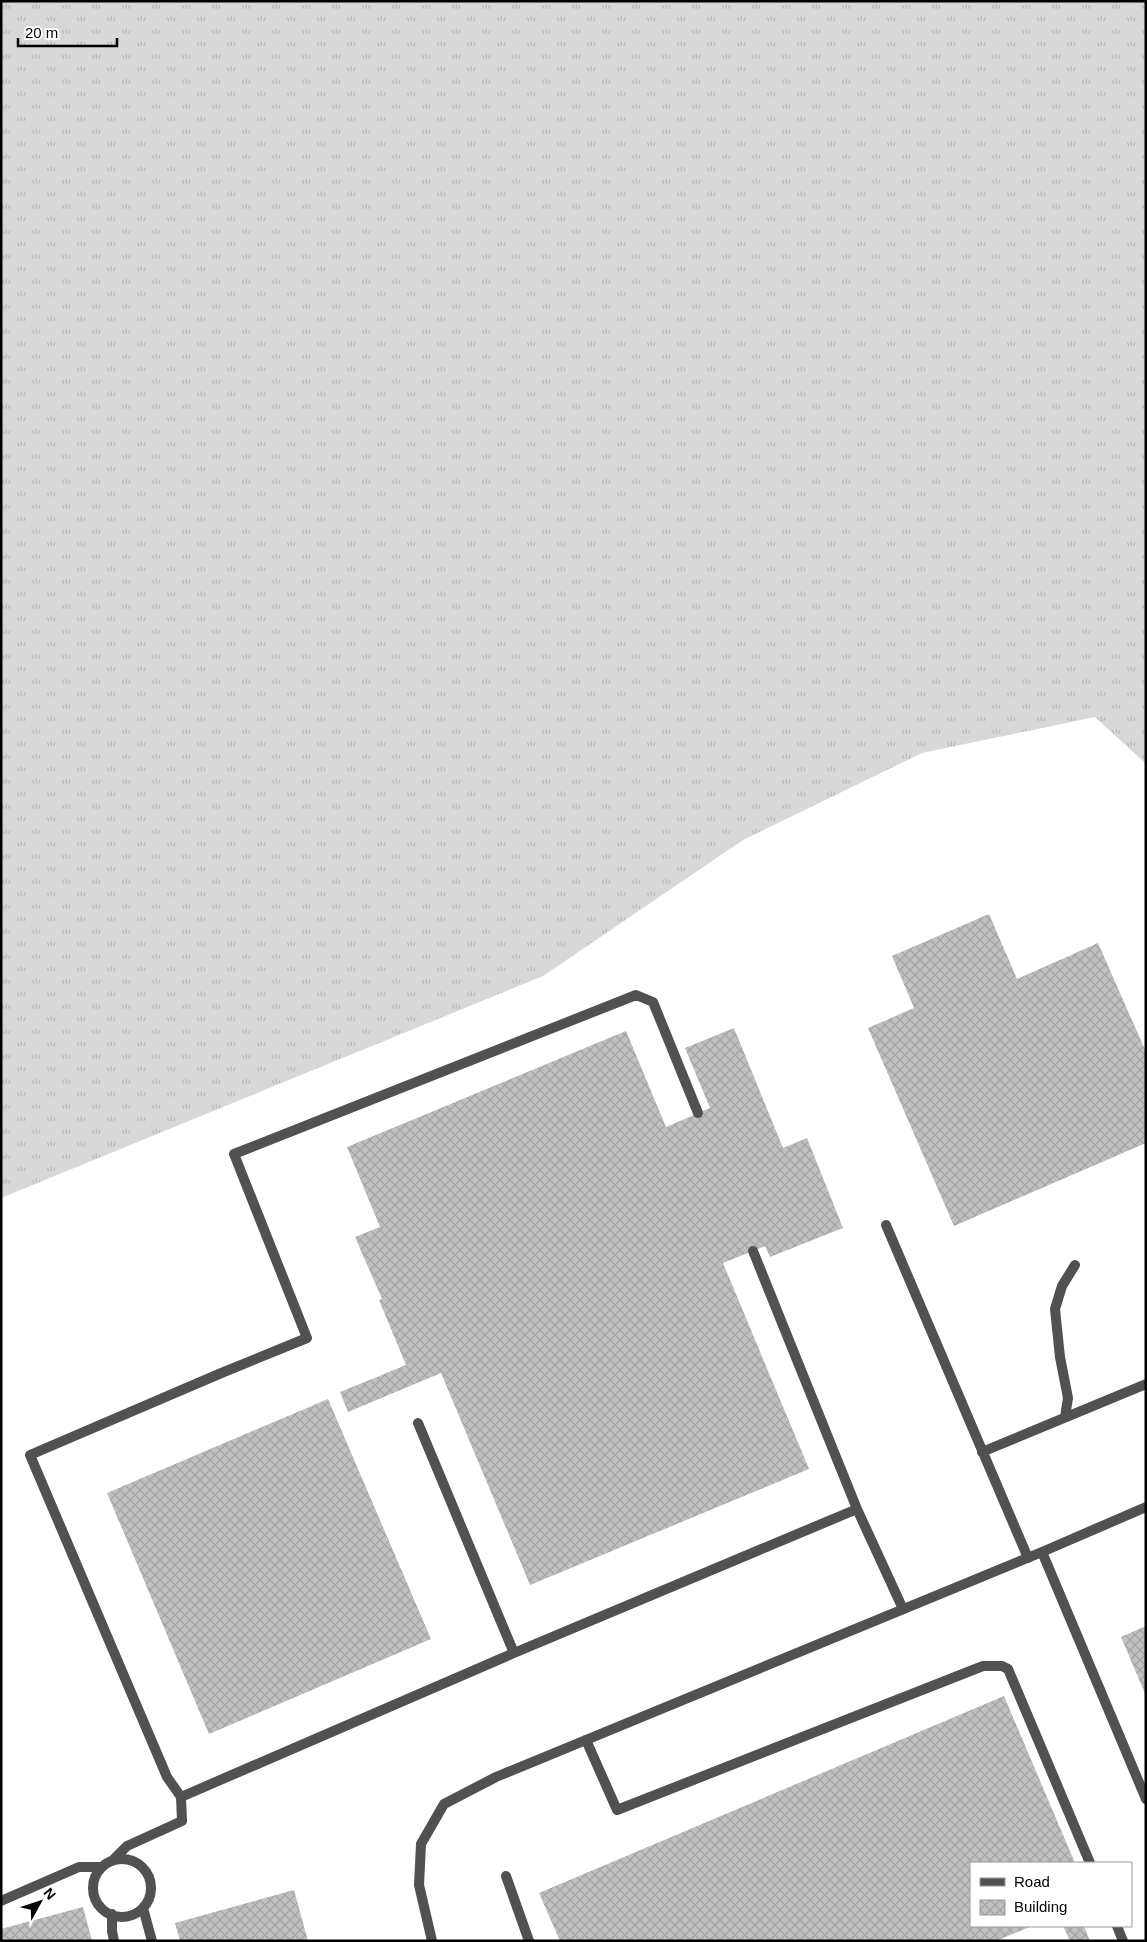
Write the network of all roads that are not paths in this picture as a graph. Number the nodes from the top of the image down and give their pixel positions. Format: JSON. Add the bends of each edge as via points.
{"nodes":[{"id":1,"x":698,"y":1113,"type":"dead end"},
{"id":2,"x":886,"y":1225,"type":"dead end"},
{"id":3,"x":753,"y":1251,"type":"dead end"},
{"id":4,"x":1075,"y":1265,"type":"dead end"},
{"id":5,"x":1146,"y":1384,"type":"edge"},
{"id":6,"x":1065,"y":1417,"type":"junction"},
{"id":7,"x":418,"y":1423,"type":"dead end"},
{"id":8,"x":982,"y":1452,"type":"junction"},
{"id":9,"x":1146,"y":1507,"type":"edge"},
{"id":10,"x":857,"y":1509,"type":"junction"},
{"id":11,"x":1042,"y":1552,"type":"junction"},
{"id":12,"x":1028,"y":1558,"type":"junction"},
{"id":13,"x":903,"y":1610,"type":"junction"},
{"id":14,"x":514,"y":1653,"type":"junction"},
{"id":15,"x":586,"y":1740,"type":"junction"},
{"id":16,"x":181,"y":1797,"type":"junction"},
{"id":17,"x":1146,"y":1799,"type":"edge"},
{"id":18,"x":112,"y":1860,"type":"junction"},
{"id":19,"x":1090,"y":1862,"type":"edge"},
{"id":20,"x":102,"y":1866,"type":"junction"},
{"id":21,"x":506,"y":1876,"type":"dead end"},
{"id":22,"x":1,"y":1901,"type":"edge"},
{"id":23,"x":143,"y":1908,"type":"junction"},
{"id":24,"x":112,"y":1914,"type":"junction"},
{"id":25,"x":1116,"y":1927,"type":"edge"},
{"id":26,"x":114,"y":1941,"type":"edge"},
{"id":27,"x":152,"y":1941,"type":"edge"},
{"id":28,"x":432,"y":1941,"type":"edge"},
{"id":29,"x":529,"y":1941,"type":"edge"},
{"id":30,"x":1122,"y":1941,"type":"edge"}],
"edges":[{"from":1,"to":16,"type":"street","via":[[653,1002],[636,995],[234,1154],[307,1338],[30,1455],[167,1777]]},
{"from":2,"to":8,"type":"street"},
{"from":3,"to":10,"type":"street"},
{"from":4,"to":6,"type":"street","via":[[1062,1286],[1055,1309],[1068,1398]]},
{"from":5,"to":6,"type":"street"},
{"from":6,"to":8,"type":"street"},
{"from":7,"to":14,"type":"street"},
{"from":8,"to":12,"type":"street"},
{"from":9,"to":11,"type":"street"},
{"from":10,"to":13,"type":"street"},
{"from":10,"to":14,"type":"street"},
{"from":11,"to":12,"type":"street"},
{"from":11,"to":17,"type":"street"},
{"from":12,"to":13,"type":"street"},
{"from":13,"to":15,"type":"street"},
{"from":14,"to":16,"type":"street"},
{"from":15,"to":19,"type":"street","via":[[617,1810],[984,1666],[1002,1666],[1008,1669]]},
{"from":15,"to":28,"type":"street","via":[[496,1777],[444,1804],[421,1844],[419,1885]]},
{"from":16,"to":18,"type":"street","via":[[182,1821],[128,1846]]},
{"from":18,"to":20,"type":"street"},
{"from":18,"to":23,"type":"street","via":[[126,1858],[148,1872],[152,1885],[150,1898]]},
{"from":20,"to":22,"type":"street","via":[[79,1867]]},
{"from":20,"to":24,"type":"street","via":[[94,1878],[93,1890],[97,1903]]},
{"from":21,"to":29,"type":"street"},
{"from":23,"to":24,"type":"street","via":[[132,1916]]},
{"from":23,"to":27,"type":"street"},
{"from":24,"to":26,"type":"street"},
{"from":25,"to":30,"type":"street"}]}
